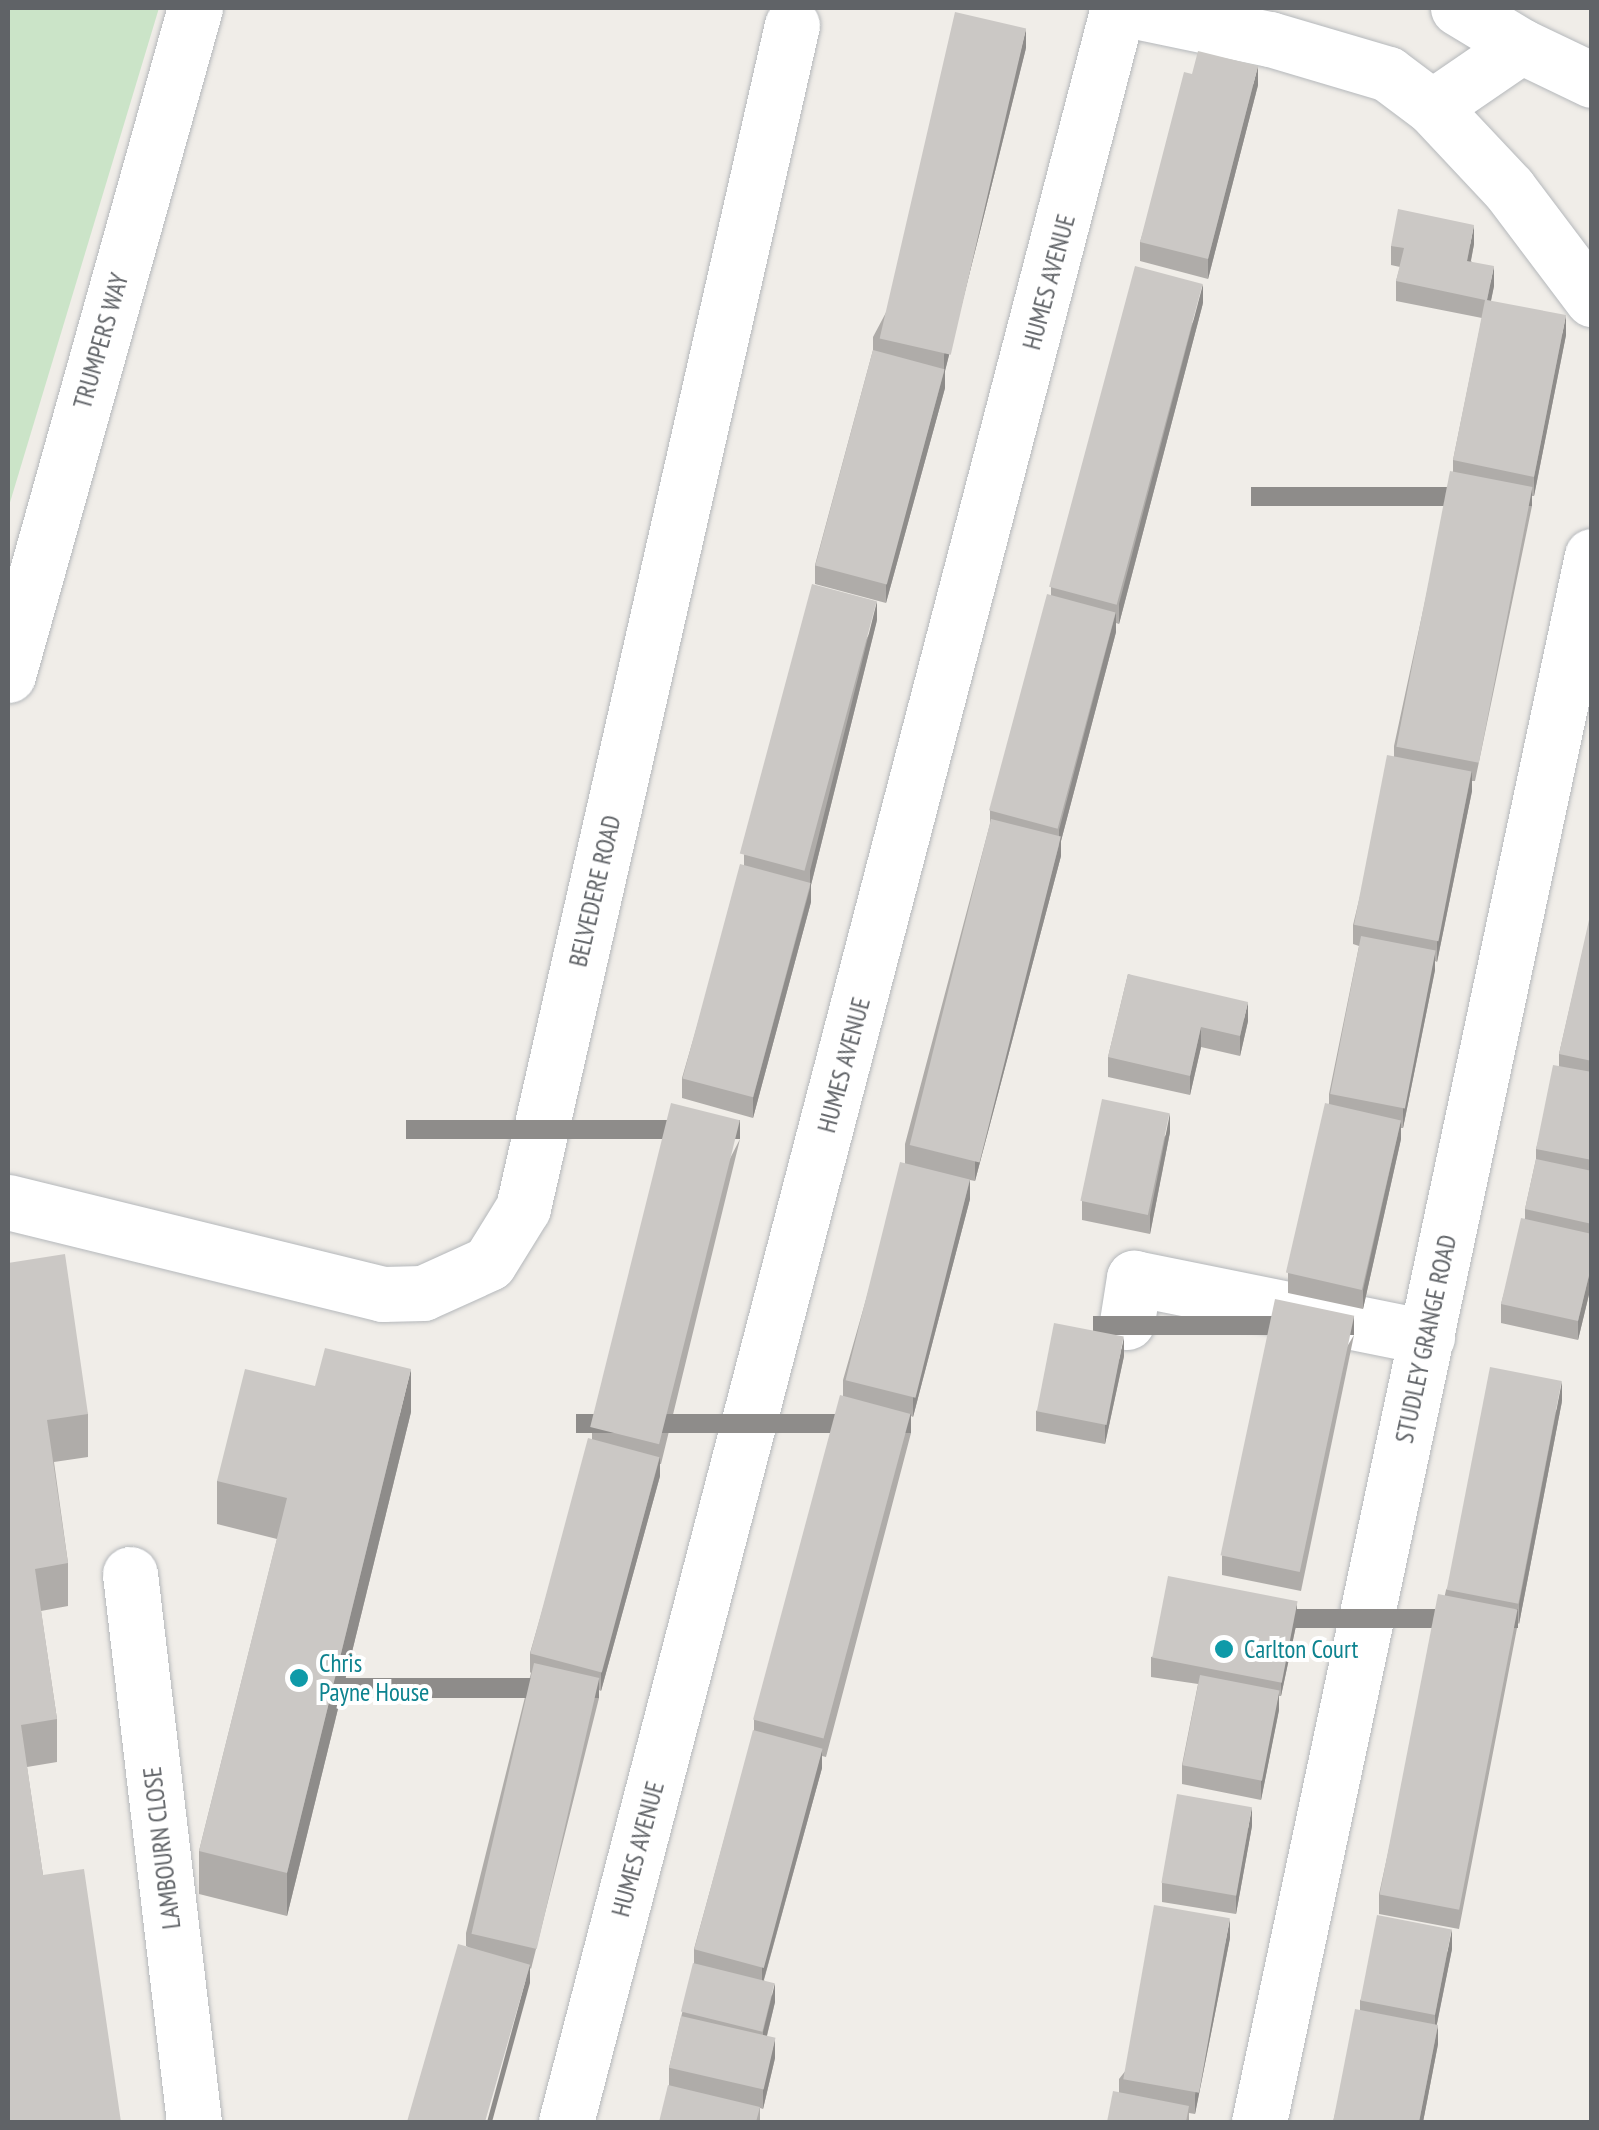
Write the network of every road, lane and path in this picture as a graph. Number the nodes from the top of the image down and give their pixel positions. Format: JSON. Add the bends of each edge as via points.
{"nodes":[{"id":1,"x":195,"y":8,"type":"edge"},
{"id":2,"x":1120,"y":8,"type":"edge"},
{"id":3,"x":1458,"y":8,"type":"edge"},
{"id":4,"x":792,"y":25,"type":"dead end"},
{"id":5,"x":1521,"y":46,"type":"junction"},
{"id":6,"x":1592,"y":80,"type":"edge"},
{"id":7,"x":1432,"y":107,"type":"junction"},
{"id":8,"x":1592,"y":300,"type":"edge"},
{"id":9,"x":1592,"y":556,"type":"edge"},
{"id":10,"x":8,"y":675,"type":"edge"},
{"id":11,"x":8,"y":1202,"type":"edge"},
{"id":12,"x":1227,"y":1268,"type":"dead end"},
{"id":13,"x":1288,"y":1280,"type":"edge"},
{"id":14,"x":1368,"y":1297,"type":"edge"},
{"id":15,"x":1127,"y":1322,"type":"dead end"},
{"id":16,"x":1429,"y":1324,"type":"junction"},
{"id":17,"x":130,"y":1574,"type":"dead end"},
{"id":18,"x":194,"y":2122,"type":"edge"},
{"id":19,"x":566,"y":2122,"type":"edge"},
{"id":20,"x":1259,"y":2122,"type":"edge"}],
"edges":[{"from":1,"to":10,"type":"street","name":"TRUMPERS WAY"},
{"from":2,"to":7,"type":"street","via":[[1270,39],[1388,74]]},
{"from":2,"to":19,"type":"street","name":"HUMES AVENUE"},
{"from":3,"to":5,"type":"street"},
{"from":4,"to":11,"type":"street","name":"BELVEDERE ROAD","via":[[523,1208],[489,1263],[423,1293],[383,1294]]},
{"from":5,"to":6,"type":"street"},
{"from":5,"to":7,"type":"street"},
{"from":7,"to":8,"type":"street","via":[[1509,190]]},
{"from":9,"to":16,"type":"street","name":"STUDLEY GRANGE ROAD"},
{"from":12,"to":13,"type":"street"},
{"from":14,"to":16,"type":"street"},
{"from":15,"to":16,"type":"street","via":[[1134,1278]]},
{"from":16,"to":20,"type":"street","name":"STUDLEY GRANGE ROAD"},
{"from":17,"to":18,"type":"street","name":"LAMBOURN CLOSE"}]}
